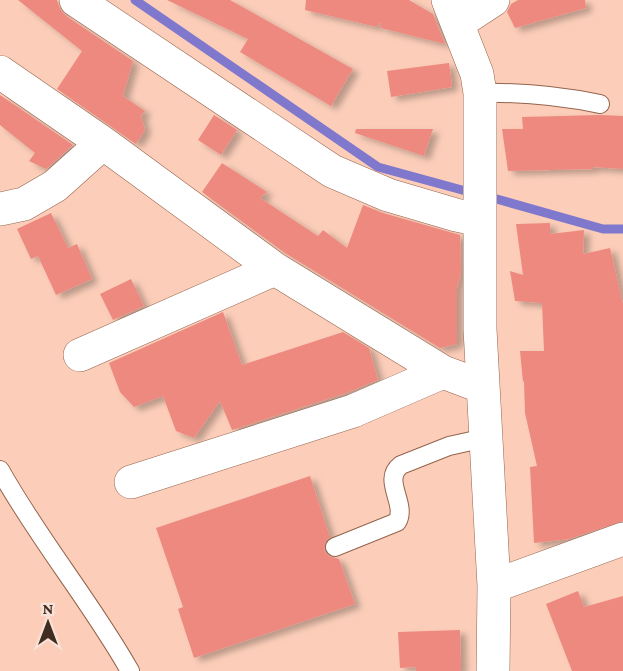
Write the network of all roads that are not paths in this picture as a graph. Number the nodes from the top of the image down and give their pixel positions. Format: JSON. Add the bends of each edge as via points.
{"nodes":[{"id":1,"x":76,"y":0,"type":"edge"},
{"id":2,"x":493,"y":0,"type":"edge"},
{"id":3,"x":453,"y":12,"type":"edge"},
{"id":4,"x":0,"y":72,"type":"edge"},
{"id":5,"x":480,"y":93,"type":"junction"},
{"id":6,"x":600,"y":104,"type":"dead end"},
{"id":7,"x":103,"y":143,"type":"junction"},
{"id":8,"x":480,"y":204,"type":"junction"},
{"id":9,"x":0,"y":209,"type":"edge"},
{"id":10,"x":274,"y":269,"type":"junction"},
{"id":11,"x":80,"y":355,"type":"dead end"},
{"id":12,"x":443,"y":372,"type":"junction"},
{"id":13,"x":483,"y":387,"type":"junction"},
{"id":14,"x":485,"y":438,"type":"junction"},
{"id":15,"x":0,"y":470,"type":"edge"},
{"id":16,"x":131,"y":482,"type":"dead end"},
{"id":17,"x":623,"y":540,"type":"edge"},
{"id":18,"x":335,"y":547,"type":"dead end"},
{"id":19,"x":494,"y":586,"type":"junction"},
{"id":20,"x":130,"y":671,"type":"edge"},
{"id":21,"x":493,"y":671,"type":"edge"}],
"edges":[{"from":1,"to":8,"type":"street","via":[[332,171],[388,195],[456,215]]},
{"from":2,"to":3,"type":"street"},
{"from":3,"to":5,"type":"street","via":[[477,74]]},
{"from":4,"to":7,"type":"street"},
{"from":5,"to":6,"type":"lane","via":[[507,92]]},
{"from":5,"to":8,"type":"street"},
{"from":7,"to":9,"type":"street","via":[[56,186],[24,204]]},
{"from":7,"to":10,"type":"street"},
{"from":8,"to":13,"type":"street"},
{"from":10,"to":11,"type":"street"},
{"from":10,"to":12,"type":"street"},
{"from":12,"to":13,"type":"street"},
{"from":12,"to":16,"type":"street","via":[[353,411]]},
{"from":13,"to":14,"type":"street"},
{"from":14,"to":18,"type":"lane","via":[[449,446],[395,469],[392,477],[401,512],[397,522]]},
{"from":14,"to":19,"type":"street"},
{"from":15,"to":20,"type":"lane"},
{"from":17,"to":19,"type":"street"},
{"from":19,"to":21,"type":"street"}]}
